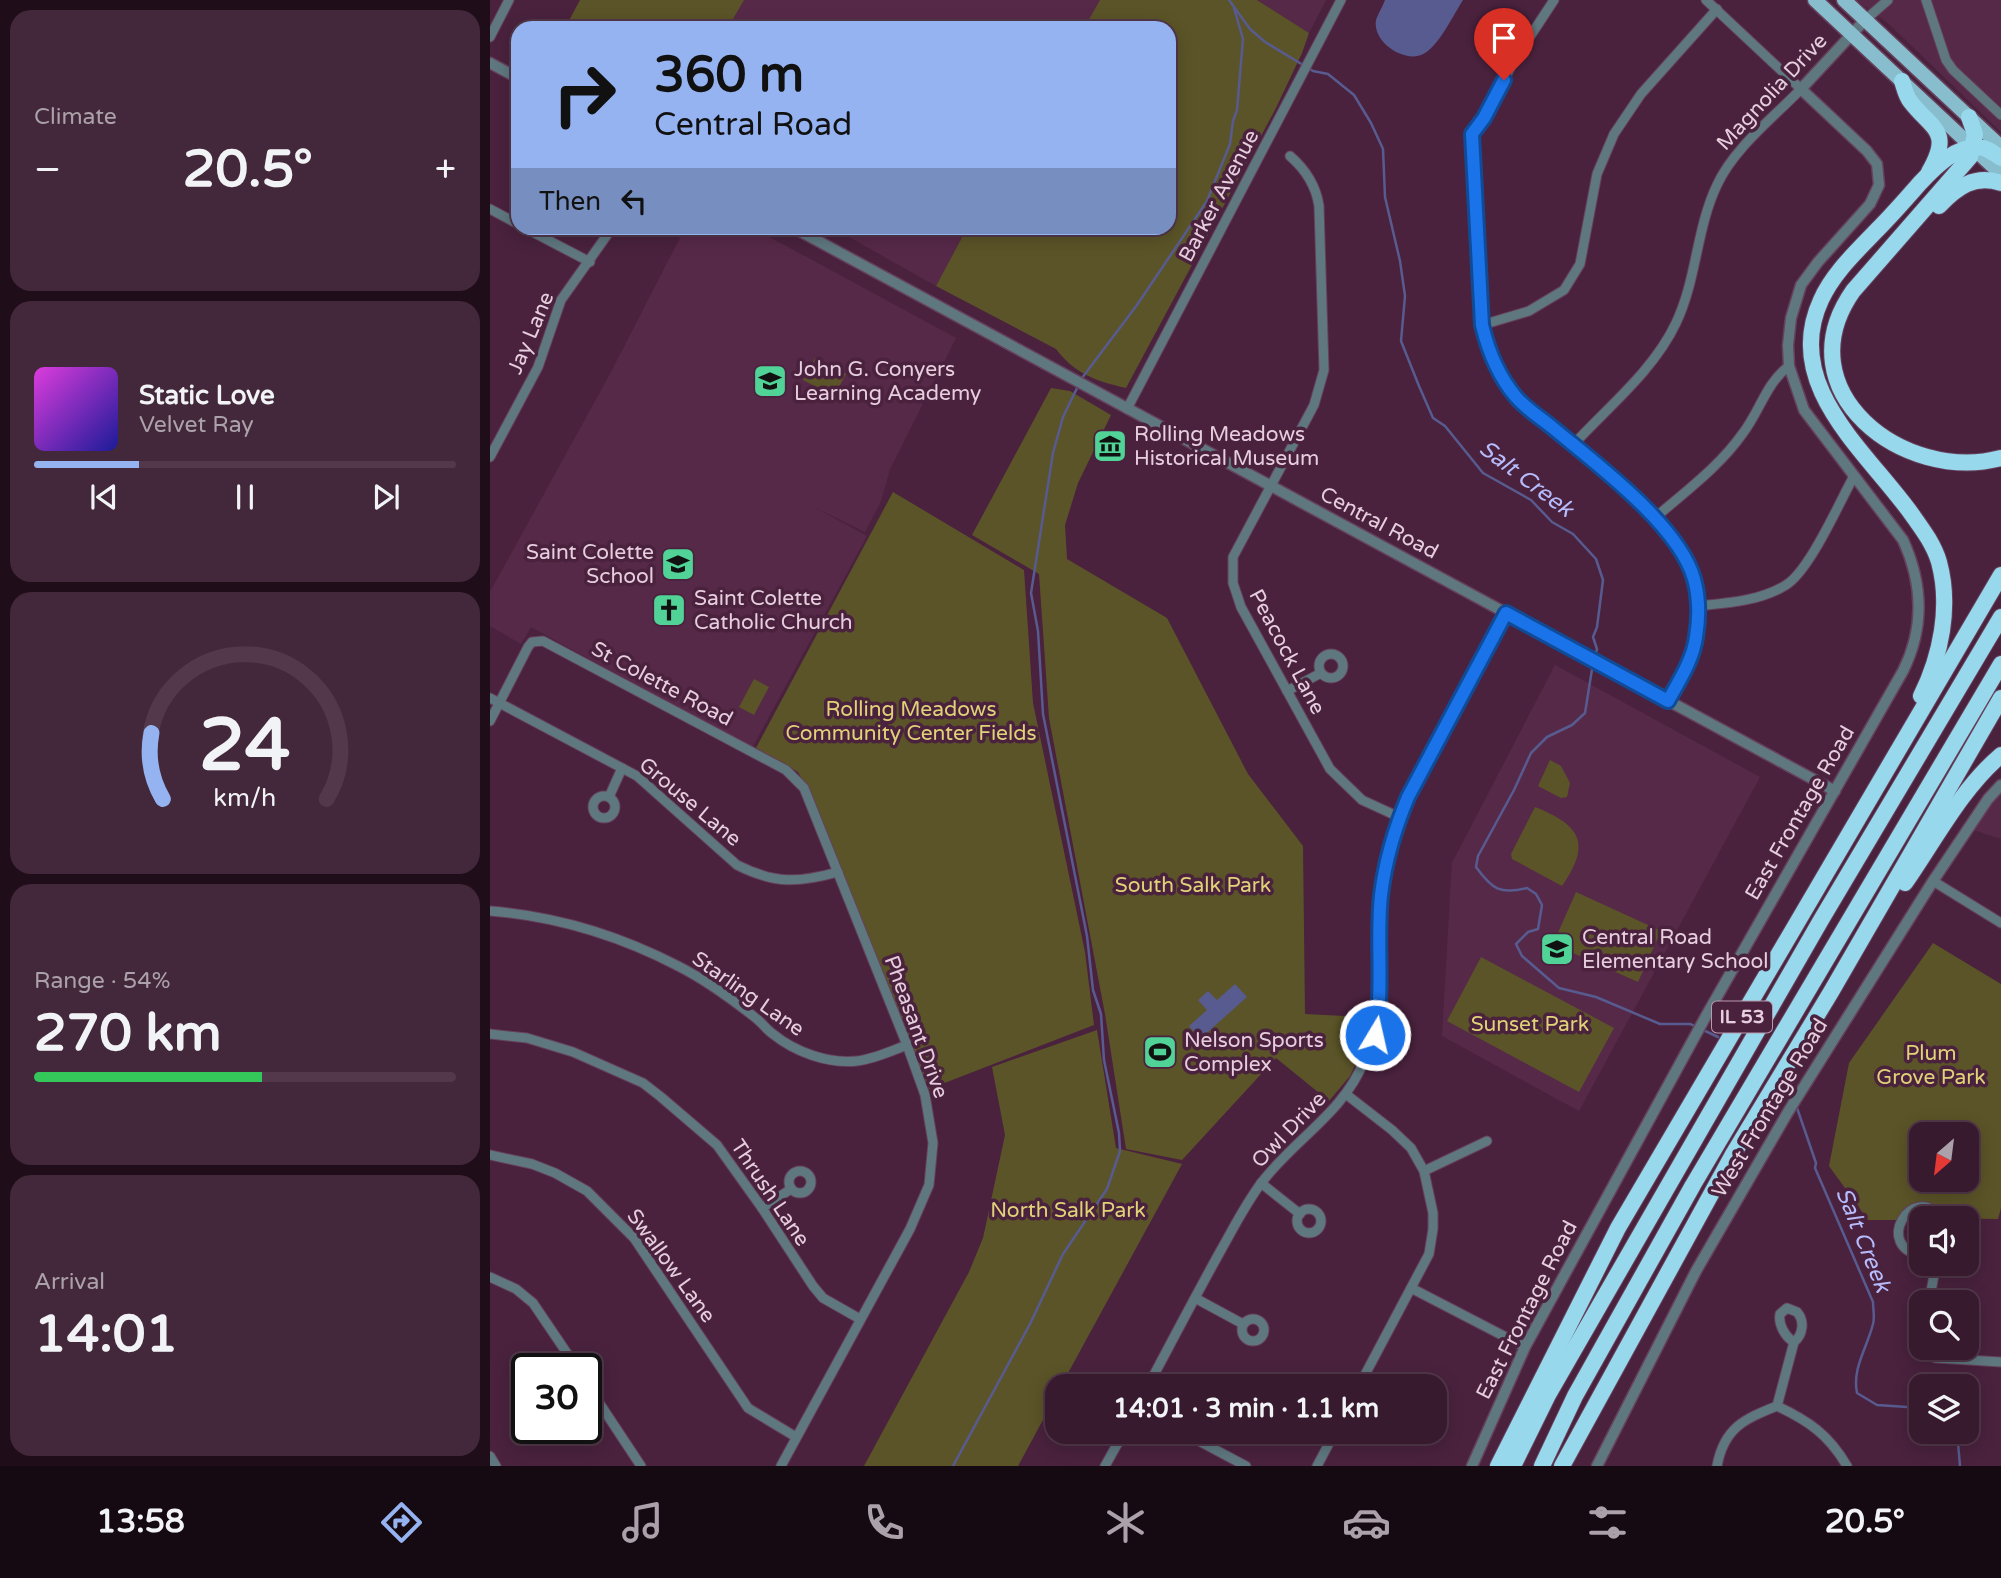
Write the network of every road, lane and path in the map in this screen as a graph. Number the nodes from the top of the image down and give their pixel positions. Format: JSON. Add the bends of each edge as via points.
{"nodes":[{"id":1,"x":509,"y":0,"type":"edge"},
{"id":2,"x":1342,"y":0,"type":"edge"},
{"id":3,"x":1554,"y":0,"type":"edge"},
{"id":4,"x":1706,"y":0,"type":"edge"},
{"id":5,"x":1815,"y":0,"type":"edge"},
{"id":6,"x":1844,"y":0,"type":"edge"},
{"id":7,"x":1888,"y":0,"type":"edge"},
{"id":8,"x":1926,"y":0,"type":"edge"},
{"id":9,"x":1717,"y":9,"type":"junction"},
{"id":10,"x":1865,"y":20,"type":"junction"},
{"id":11,"x":1852,"y":34,"type":"junction"},
{"id":12,"x":490,"y":37,"type":"edge"},
{"id":13,"x":490,"y":63,"type":"edge"},
{"id":14,"x":511,"y":74,"type":"edge"},
{"id":15,"x":1902,"y":80,"type":"junction"},
{"id":16,"x":1801,"y":89,"type":"junction"},
{"id":17,"x":2001,"y":115,"type":"edge"},
{"id":18,"x":1969,"y":117,"type":"junction"},
{"id":19,"x":2001,"y":147,"type":"edge"},
{"id":20,"x":1973,"y":148,"type":"junction"},
{"id":21,"x":1290,"y":156,"type":"dead end"},
{"id":22,"x":2001,"y":158,"type":"edge"},
{"id":23,"x":2001,"y":174,"type":"edge"},
{"id":24,"x":1925,"y":178,"type":"junction"},
{"id":25,"x":2001,"y":183,"type":"edge"},
{"id":26,"x":490,"y":209,"type":"edge"},
{"id":27,"x":511,"y":220,"type":"edge"},
{"id":28,"x":538,"y":235,"type":"edge"},
{"id":29,"x":607,"y":235,"type":"edge"},
{"id":30,"x":807,"y":235,"type":"edge"},
{"id":31,"x":1884,"y":258,"type":"junction"},
{"id":32,"x":590,"y":262,"type":"junction"},
{"id":33,"x":1482,"y":325,"type":"junction"},
{"id":34,"x":1789,"y":366,"type":"junction"},
{"id":35,"x":1127,"y":409,"type":"junction"},
{"id":36,"x":1573,"y":444,"type":"junction"},
{"id":37,"x":490,"y":457,"type":"edge"},
{"id":38,"x":2001,"y":458,"type":"edge"},
{"id":39,"x":1854,"y":476,"type":"junction"},
{"id":40,"x":1271,"y":486,"type":"junction"},
{"id":41,"x":1656,"y":517,"type":"junction"},
{"id":42,"x":2001,"y":575,"type":"edge"},
{"id":43,"x":1698,"y":606,"type":"junction"},
{"id":44,"x":1506,"y":613,"type":"junction"},
{"id":45,"x":2001,"y":617,"type":"edge"},
{"id":46,"x":2001,"y":664,"type":"edge"},
{"id":47,"x":1321,"y":673,"type":"dead end"},
{"id":48,"x":1287,"y":691,"type":"junction"},
{"id":49,"x":490,"y":698,"type":"edge"},
{"id":50,"x":2001,"y":698,"type":"edge"},
{"id":51,"x":1668,"y":701,"type":"junction"},
{"id":52,"x":499,"y":703,"type":"junction"},
{"id":53,"x":490,"y":721,"type":"edge"},
{"id":54,"x":2001,"y":755,"type":"edge"},
{"id":55,"x":768,"y":761,"type":"joint"},
{"id":56,"x":622,"y":768,"type":"junction"},
{"id":57,"x":2001,"y":785,"type":"edge"},
{"id":58,"x":1835,"y":791,"type":"junction"},
{"id":59,"x":609,"y":797,"type":"dead end"},
{"id":60,"x":1870,"y":799,"type":"junction"},
{"id":61,"x":1399,"y":817,"type":"junction"},
{"id":62,"x":838,"y":873,"type":"junction"},
{"id":63,"x":1933,"y":881,"type":"junction"},
{"id":64,"x":490,"y":911,"type":"edge"},
{"id":65,"x":2001,"y":923,"type":"edge"},
{"id":66,"x":1831,"y":992,"type":"junction"},
{"id":67,"x":490,"y":1034,"type":"edge"},
{"id":68,"x":907,"y":1045,"type":"junction"},
{"id":69,"x":1347,"y":1095,"type":"junction"},
{"id":70,"x":1487,"y":1141,"type":"dead end"},
{"id":71,"x":490,"y":1155,"type":"edge"},
{"id":72,"x":1424,"y":1171,"type":"junction"},
{"id":73,"x":1261,"y":1184,"type":"junction"},
{"id":74,"x":791,"y":1189,"type":"dead end"},
{"id":75,"x":762,"y":1208,"type":"junction"},
{"id":76,"x":1909,"y":1212,"type":"edge"},
{"id":77,"x":1300,"y":1213,"type":"dead end"},
{"id":78,"x":1909,"y":1252,"type":"edge"},
{"id":79,"x":490,"y":1278,"type":"edge"},
{"id":80,"x":1411,"y":1288,"type":"junction"},
{"id":81,"x":1195,"y":1298,"type":"junction"},
{"id":82,"x":860,"y":1319,"type":"junction"},
{"id":83,"x":1243,"y":1324,"type":"dead end"},
{"id":84,"x":1794,"y":1342,"type":"dead end"},
{"id":85,"x":1525,"y":1347,"type":"junction"},
{"id":86,"x":567,"y":1353,"type":"edge"},
{"id":87,"x":1968,"y":1360,"type":"edge"},
{"id":88,"x":2001,"y":1362,"type":"edge"},
{"id":89,"x":1154,"y":1374,"type":"edge"},
{"id":90,"x":1365,"y":1374,"type":"edge"},
{"id":91,"x":1777,"y":1406,"type":"junction"},
{"id":92,"x":602,"y":1408,"type":"edge"},
{"id":93,"x":796,"y":1437,"type":"junction"},
{"id":94,"x":1117,"y":1444,"type":"edge"},
{"id":95,"x":1205,"y":1444,"type":"edge"},
{"id":96,"x":1329,"y":1444,"type":"edge"},
{"id":97,"x":490,"y":1456,"type":"edge"},
{"id":98,"x":496,"y":1466,"type":"edge"},
{"id":99,"x":640,"y":1466,"type":"edge"},
{"id":100,"x":781,"y":1466,"type":"edge"},
{"id":101,"x":1105,"y":1466,"type":"edge"},
{"id":102,"x":1246,"y":1466,"type":"edge"},
{"id":103,"x":1317,"y":1466,"type":"edge"},
{"id":104,"x":1472,"y":1466,"type":"edge"},
{"id":105,"x":1499,"y":1466,"type":"edge"},
{"id":106,"x":1513,"y":1466,"type":"edge"},
{"id":107,"x":1542,"y":1466,"type":"edge"},
{"id":108,"x":1562,"y":1466,"type":"edge"},
{"id":109,"x":1597,"y":1466,"type":"edge"},
{"id":110,"x":1717,"y":1466,"type":"edge"},
{"id":111,"x":1847,"y":1466,"type":"edge"}],
"edges":[{"from":1,"to":12,"type":"street"},
{"from":2,"to":35,"type":"street","name":"Barker Avenue"},
{"from":3,"to":33,"type":"street","via":[[1472,134]]},
{"from":4,"to":9,"type":"street"},
{"from":5,"to":11,"type":"main road"},
{"from":6,"to":10,"type":"main road"},
{"from":7,"to":10,"type":"street"},
{"from":8,"to":17,"type":"street","via":[[1946,60]]},
{"from":9,"to":16,"type":"street"},
{"from":9,"to":33,"type":"street","via":[[1641,94],[1614,135],[1597,174],[1580,264],[1564,290],[1529,311]]},
{"from":10,"to":11,"type":"street","name":"Magnolia Drive"},
{"from":10,"to":18,"type":"main road"},
{"from":11,"to":15,"type":"main road"},
{"from":11,"to":16,"type":"street","name":"Magnolia Drive"},
{"from":13,"to":14,"type":"street"},
{"from":15,"to":20,"type":"main road"},
{"from":15,"to":24,"type":"highway","via":[[1909,100],[1938,135],[1938,153]]},
{"from":16,"to":34,"type":"street","name":"East Frontage Road","via":[[1867,151],[1879,175],[1877,195],[1870,205],[1801,285],[1791,318]]},
{"from":16,"to":36,"type":"street","name":"Magnolia Drive","via":[[1740,151],[1717,184],[1688,294],[1661,350]]},
{"from":18,"to":19,"type":"main road"},
{"from":18,"to":20,"type":"highway","via":[[1975,134]]},
{"from":20,"to":22,"type":"highway","via":[[1984,148]]},
{"from":20,"to":23,"type":"main road"},
{"from":20,"to":24,"type":"highway","via":[[1951,156]]},
{"from":20,"to":31,"type":"highway"},
{"from":21,"to":40,"type":"street","name":"Peacock Lane","via":[[1317,195],[1324,370],[1314,405]]},
{"from":24,"to":60,"type":"highway","via":[[1830,284],[1816,311],[1811,335],[1814,376],[1824,399],[1922,528],[1938,560],[1943,584],[1941,636],[1926,685]]},
{"from":25,"to":31,"type":"highway","via":[[1984,179],[1966,183]]},
{"from":26,"to":27,"type":"street"},
{"from":28,"to":32,"type":"street"},
{"from":29,"to":32,"type":"street","name":"Jay Lane"},
{"from":30,"to":35,"type":"street","name":"Central Road"},
{"from":31,"to":38,"type":"highway","via":[[1844,303],[1835,325],[1832,361],[1843,395],[1866,424],[1913,452],[1958,463]]},
{"from":32,"to":37,"type":"street","name":"Jay Lane","via":[[561,300],[538,367]]},
{"from":33,"to":36,"type":"street","via":[[1500,372],[1516,398]]},
{"from":34,"to":39,"type":"street","name":"East Frontage Road","via":[[1804,410]]},
{"from":34,"to":41,"type":"street","via":[[1772,382],[1726,455]]},
{"from":35,"to":40,"type":"street","name":"Central Road"},
{"from":36,"to":41,"type":"street"},
{"from":39,"to":43,"type":"street","via":[[1808,560],[1787,584],[1758,597]]},
{"from":39,"to":58,"type":"street","name":"East Frontage Road","via":[[1903,540],[1916,576],[1920,611],[1909,660]]},
{"from":40,"to":44,"type":"street","name":"Central Road"},
{"from":40,"to":48,"type":"street","name":"Peacock Lane","via":[[1233,557],[1231,573],[1241,607]]},
{"from":41,"to":43,"type":"street","via":[[1694,577]]},
{"from":42,"to":60,"type":"highway","number":"IL 53"},
{"from":43,"to":51,"type":"street","via":[[1696,639]]},
{"from":44,"to":51,"type":"street","name":"Central Road"},
{"from":44,"to":61,"type":"street","name":"Owl Drive"},
{"from":45,"to":106,"type":"highway","number":"IL 53","via":[[1677,1170],[1548,1395]]},
{"from":46,"to":107,"type":"highway","number":"IL 53","via":[[1693,1185]]},
{"from":47,"to":48,"type":"street"},
{"from":48,"to":61,"type":"street","name":"Peacock Lane","via":[[1339,780],[1362,800]]},
{"from":49,"to":52,"type":"street","name":"Grouse Lane"},
{"from":50,"to":66,"type":"highway","number":"IL 53"},
{"from":51,"to":58,"type":"street","name":"Central Road"},
{"from":52,"to":53,"type":"street"},
{"from":52,"to":55,"type":"street","name":"St Colette Road","via":[[528,647],[537,640],[549,642]]},
{"from":52,"to":56,"type":"street","name":"Grouse Lane"},
{"from":54,"to":66,"type":"highway","via":[[1970,788]]},
{"from":55,"to":62,"type":"street","name":"Pheasant Drive","via":[[786,770],[804,788]]},
{"from":56,"to":59,"type":"street"},
{"from":56,"to":62,"type":"street","name":"Grouse Lane","via":[[656,792],[737,865],[790,881]]},
{"from":57,"to":63,"type":"street","name":"West Frontage Road"},
{"from":58,"to":85,"type":"street","name":"East Frontage Road"},
{"from":60,"to":105,"type":"highway","number":"IL 53","via":[[1618,1228]]},
{"from":61,"to":69,"type":"street","name":"Owl Drive","via":[[1381,896],[1377,1024]]},
{"from":62,"to":68,"type":"street","name":"Pheasant Drive"},
{"from":63,"to":65,"type":"street"},
{"from":63,"to":109,"type":"street","name":"West Frontage Road","via":[[1788,1112],[1696,1271]]},
{"from":64,"to":68,"type":"street","name":"Starling Lane","via":[[583,928],[679,966],[802,1052],[855,1061]]},
{"from":66,"to":108,"type":"highway","number":"IL 53","via":[[1732,1156]]},
{"from":67,"to":75,"type":"street","name":"Thrush Lane","via":[[527,1038],[573,1052],[643,1083],[717,1145]]},
{"from":68,"to":82,"type":"street","name":"Pheasant Drive","via":[[931,1121],[929,1185]]},
{"from":69,"to":72,"type":"street","via":[[1411,1148]]},
{"from":69,"to":73,"type":"street","name":"Owl Drive"},
{"from":70,"to":72,"type":"street"},
{"from":71,"to":93,"type":"street","name":"Swallow Lane","via":[[532,1164],[587,1191],[634,1238],[748,1408]]},
{"from":72,"to":80,"type":"street","via":[[1433,1229],[1429,1254]]},
{"from":73,"to":77,"type":"street"},
{"from":73,"to":81,"type":"street","name":"Owl Drive"},
{"from":74,"to":75,"type":"street"},
{"from":75,"to":82,"type":"street","name":"Thrush Lane","via":[[813,1286]]},
{"from":76,"to":78,"type":"street","via":[[1902,1217],[1898,1232]]},
{"from":79,"to":86,"type":"street","via":[[516,1289],[533,1303]]},
{"from":80,"to":85,"type":"street"},
{"from":80,"to":90,"type":"street"},
{"from":81,"to":83,"type":"street"},
{"from":81,"to":89,"type":"street","name":"Owl Drive"},
{"from":82,"to":93,"type":"street","name":"Pheasant Drive"},
{"from":84,"to":91,"type":"street"},
{"from":85,"to":104,"type":"street","name":"East Frontage Road"},
{"from":87,"to":88,"type":"street"},
{"from":91,"to":110,"type":"street","via":[[1734,1428],[1721,1446]]},
{"from":91,"to":111,"type":"street","via":[[1806,1420],[1836,1447]]},
{"from":92,"to":99,"type":"street"},
{"from":93,"to":100,"type":"street","name":"Pheasant Drive"},
{"from":94,"to":101,"type":"street"},
{"from":95,"to":102,"type":"street"},
{"from":96,"to":103,"type":"street"},
{"from":97,"to":98,"type":"street"}]}
